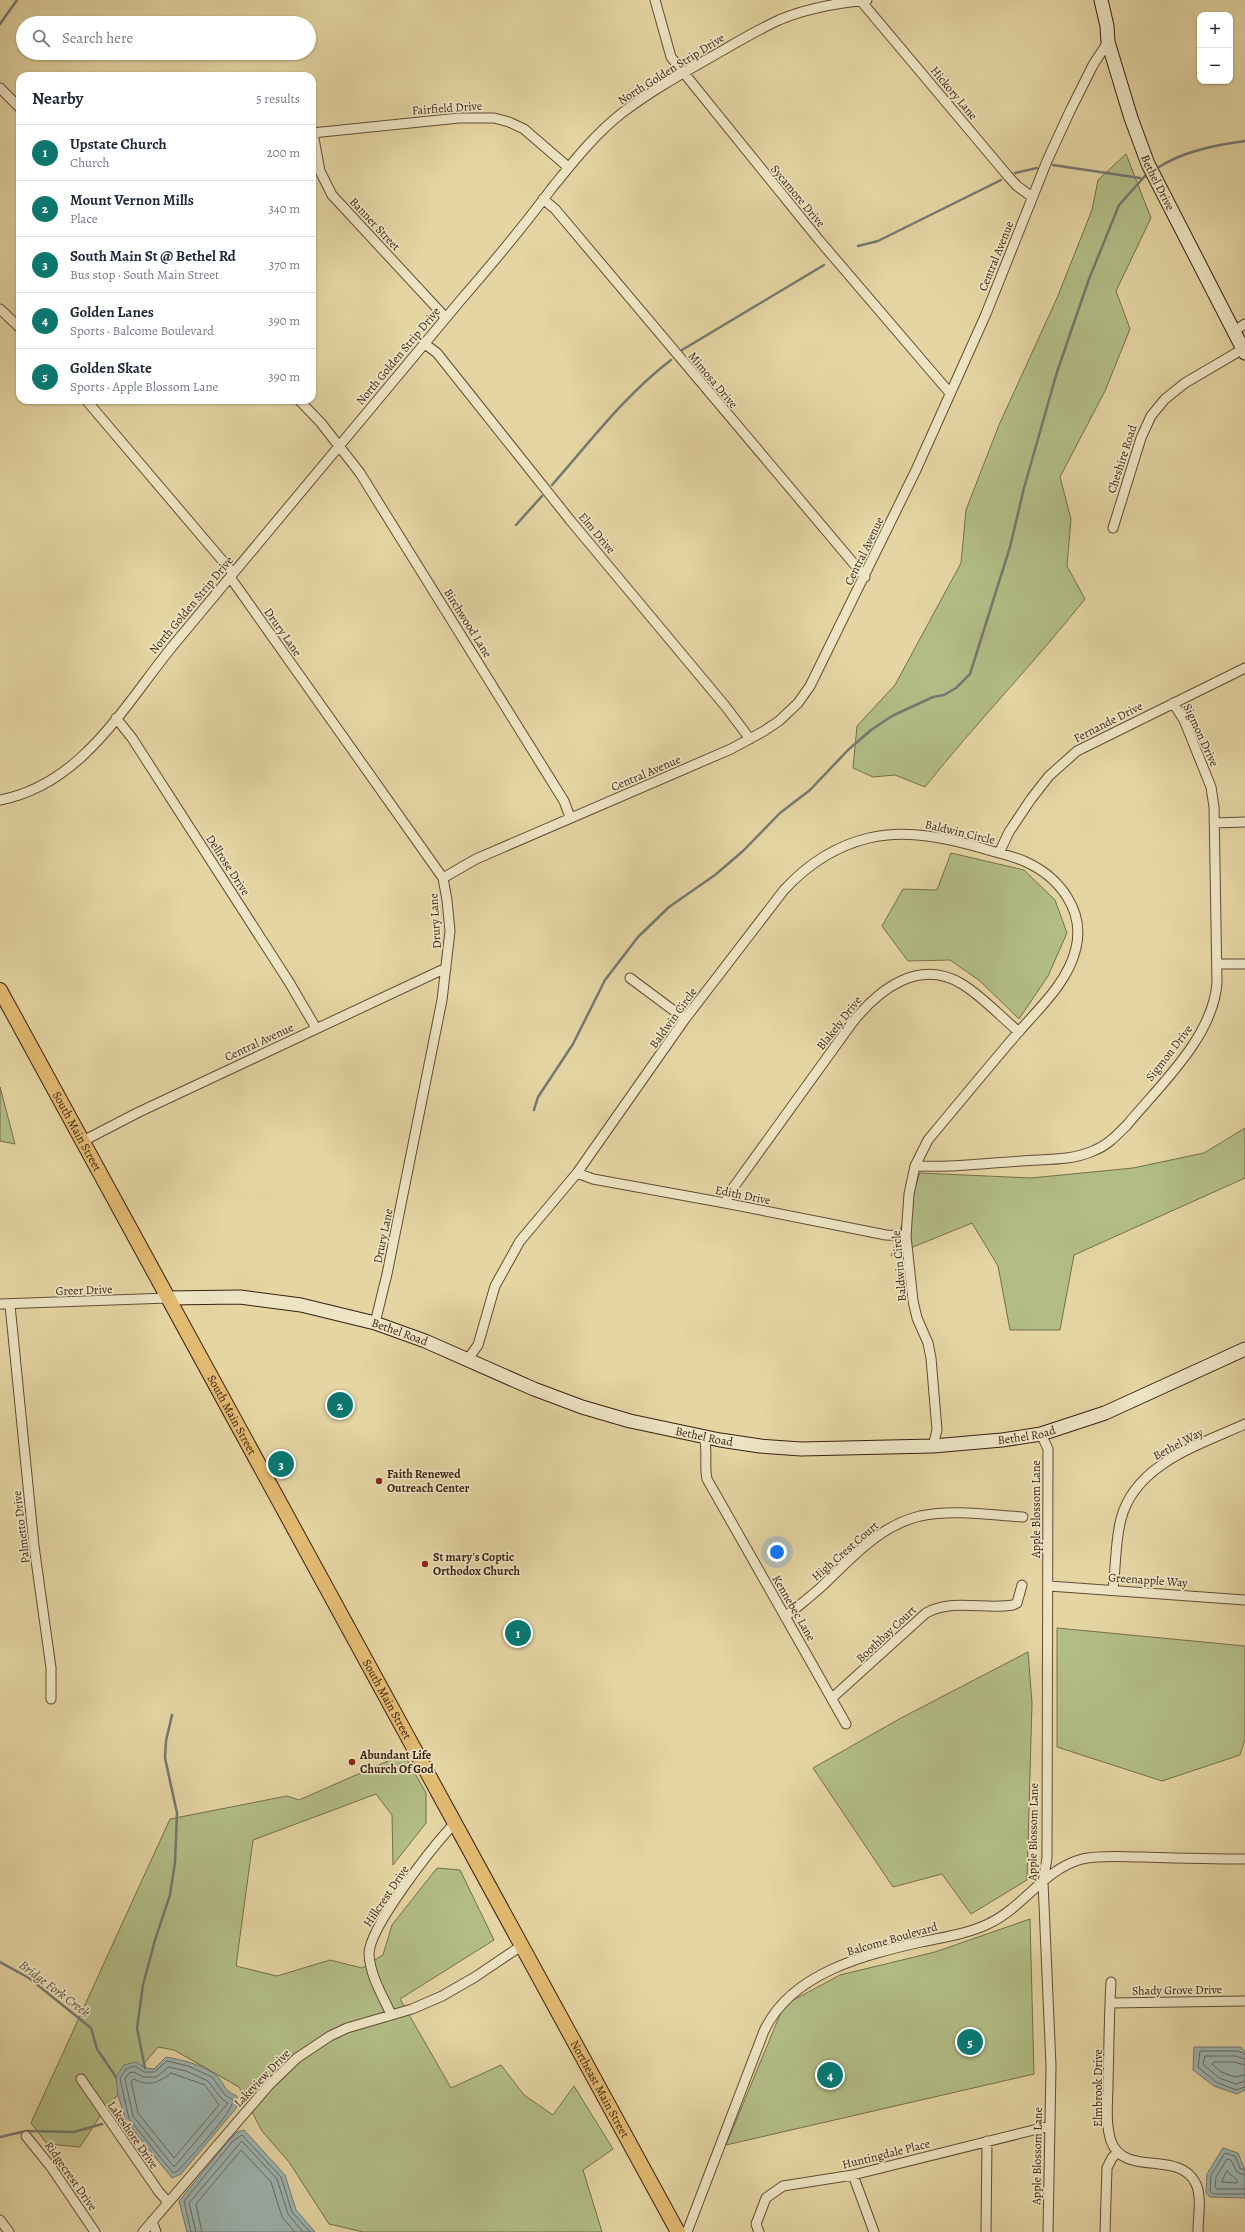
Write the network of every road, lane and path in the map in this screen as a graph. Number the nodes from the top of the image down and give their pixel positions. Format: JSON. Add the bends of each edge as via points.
{"nodes":[{"id":1,"x":655,"y":0,"type":"edge"},
{"id":2,"x":864,"y":0,"type":"edge"},
{"id":3,"x":1101,"y":0,"type":"edge"},
{"id":4,"x":847,"y":1,"type":"edge"},
{"id":5,"x":1108,"y":42,"type":"junction"},
{"id":6,"x":683,"y":73,"type":"junction"},
{"id":7,"x":0,"y":88,"type":"edge"},
{"id":8,"x":16,"y":104,"type":"edge"},
{"id":9,"x":316,"y":133,"type":"edge"},
{"id":10,"x":316,"y":152,"type":"edge"},
{"id":11,"x":568,"y":167,"type":"junction"},
{"id":12,"x":1032,"y":197,"type":"junction"},
{"id":13,"x":543,"y":199,"type":"junction"},
{"id":14,"x":0,"y":308,"type":"edge"},
{"id":15,"x":446,"y":318,"type":"junction"},
{"id":16,"x":16,"y":324,"type":"edge"},
{"id":17,"x":1245,"y":324,"type":"edge"},
{"id":18,"x":1234,"y":331,"type":"junction"},
{"id":19,"x":425,"y":344,"type":"junction"},
{"id":20,"x":1244,"y":351,"type":"edge"},
{"id":21,"x":949,"y":392,"type":"junction"},
{"id":22,"x":89,"y":404,"type":"edge"},
{"id":23,"x":303,"y":404,"type":"edge"},
{"id":24,"x":340,"y":446,"type":"junction"},
{"id":25,"x":1113,"y":528,"type":"dead end"},
{"id":26,"x":231,"y":575,"type":"junction"},
{"id":27,"x":865,"y":577,"type":"junction"},
{"id":28,"x":1245,"y":668,"type":"edge"},
{"id":29,"x":1173,"y":703,"type":"junction"},
{"id":30,"x":116,"y":718,"type":"junction"},
{"id":31,"x":750,"y":739,"type":"junction"},
{"id":32,"x":0,"y":800,"type":"edge"},
{"id":33,"x":570,"y":817,"type":"junction"},
{"id":34,"x":1245,"y":822,"type":"edge"},
{"id":35,"x":1214,"y":823,"type":"junction"},
{"id":36,"x":999,"y":853,"type":"junction"},
{"id":37,"x":443,"y":878,"type":"junction"},
{"id":38,"x":1217,"y":964,"type":"junction"},
{"id":39,"x":1245,"y":964,"type":"edge"},
{"id":40,"x":446,"y":968,"type":"junction"},
{"id":41,"x":630,"y":978,"type":"dead end"},
{"id":42,"x":0,"y":990,"type":"edge"},
{"id":43,"x":686,"y":1019,"type":"junction"},
{"id":44,"x":316,"y":1028,"type":"junction"},
{"id":45,"x":1019,"y":1032,"type":"junction"},
{"id":46,"x":84,"y":1141,"type":"junction"},
{"id":47,"x":915,"y":1166,"type":"junction"},
{"id":48,"x":577,"y":1173,"type":"junction"},
{"id":49,"x":725,"y":1203,"type":"junction"},
{"id":50,"x":906,"y":1236,"type":"junction"},
{"id":51,"x":168,"y":1298,"type":"junction"},
{"id":52,"x":0,"y":1304,"type":"edge"},
{"id":53,"x":10,"y":1305,"type":"junction"},
{"id":54,"x":375,"y":1323,"type":"junction"},
{"id":55,"x":1245,"y":1349,"type":"edge"},
{"id":56,"x":468,"y":1359,"type":"junction"},
{"id":57,"x":1245,"y":1424,"type":"edge"},
{"id":58,"x":1041,"y":1434,"type":"junction"},
{"id":59,"x":704,"y":1437,"type":"junction"},
{"id":60,"x":933,"y":1446,"type":"junction"},
{"id":61,"x":1023,"y":1517,"type":"dead end"},
{"id":62,"x":1022,"y":1585,"type":"dead end"},
{"id":63,"x":1049,"y":1586,"type":"junction"},
{"id":64,"x":1113,"y":1589,"type":"junction"},
{"id":65,"x":1245,"y":1600,"type":"edge"},
{"id":66,"x":785,"y":1617,"type":"junction"},
{"id":67,"x":832,"y":1698,"type":"junction"},
{"id":68,"x":51,"y":1699,"type":"dead end"},
{"id":69,"x":846,"y":1724,"type":"dead end"},
{"id":70,"x":454,"y":1824,"type":"junction"},
{"id":71,"x":1245,"y":1858,"type":"edge"},
{"id":72,"x":1043,"y":1882,"type":"junction"},
{"id":73,"x":521,"y":1946,"type":"junction"},
{"id":74,"x":1111,"y":1982,"type":"dead end"},
{"id":75,"x":1245,"y":2001,"type":"edge"},
{"id":76,"x":1110,"y":2003,"type":"junction"},
{"id":77,"x":391,"y":2014,"type":"junction"},
{"id":78,"x":81,"y":2079,"type":"dead end"},
{"id":79,"x":1050,"y":2126,"type":"junction"},
{"id":80,"x":26,"y":2136,"type":"dead end"},
{"id":81,"x":987,"y":2141,"type":"junction"},
{"id":82,"x":1118,"y":2152,"type":"junction"},
{"id":83,"x":853,"y":2175,"type":"junction"},
{"id":84,"x":168,"y":2202,"type":"junction"},
{"id":85,"x":0,"y":2220,"type":"edge"},
{"id":86,"x":152,"y":2221,"type":"junction"},
{"id":87,"x":9,"y":2232,"type":"edge"},
{"id":88,"x":95,"y":2232,"type":"edge"},
{"id":89,"x":143,"y":2232,"type":"edge"},
{"id":90,"x":156,"y":2232,"type":"edge"},
{"id":91,"x":678,"y":2232,"type":"edge"},
{"id":92,"x":687,"y":2232,"type":"edge"},
{"id":93,"x":759,"y":2232,"type":"edge"},
{"id":94,"x":874,"y":2232,"type":"edge"},
{"id":95,"x":986,"y":2232,"type":"edge"},
{"id":96,"x":1048,"y":2232,"type":"edge"},
{"id":97,"x":1106,"y":2232,"type":"edge"},
{"id":98,"x":1198,"y":2232,"type":"edge"}],
"edges":[{"from":1,"to":6,"type":"street","name":"Sycamore Drive","via":[[671,58]]},
{"from":2,"to":4,"type":"street","name":"North Golden Strip Drive"},
{"from":2,"to":12,"type":"street","name":"Hickory Lane","via":[[1008,176]]},
{"from":3,"to":5,"type":"street","name":"Bethel Drive"},
{"from":4,"to":6,"type":"street","name":"North Golden Strip Drive","via":[[780,20]]},
{"from":5,"to":12,"type":"street","name":"Central Avenue","via":[[1070,111]]},
{"from":5,"to":18,"type":"street","name":"Bethel Drive","via":[[1148,164]]},
{"from":6,"to":11,"type":"street","name":"North Golden Strip Drive","via":[[621,114]]},
{"from":6,"to":21,"type":"street","name":"Sycamore Drive","via":[[814,234]]},
{"from":7,"to":8,"type":"street"},
{"from":9,"to":11,"type":"street","name":"Fairfield Drive","via":[[459,118],[494,118],[524,129]]},
{"from":10,"to":15,"type":"street","name":"Banner Street","via":[[320,171],[332,195]]},
{"from":11,"to":13,"type":"street","name":"North Golden Strip Drive"},
{"from":12,"to":21,"type":"street","name":"Central Avenue","via":[[986,314]]},
{"from":13,"to":15,"type":"street","name":"North Golden Strip Drive"},
{"from":13,"to":27,"type":"street","name":"Mimosa Drive","via":[[556,209],[842,553]]},
{"from":14,"to":16,"type":"street"},
{"from":15,"to":19,"type":"street","name":"North Golden Strip Drive"},
{"from":17,"to":18,"type":"street"},
{"from":18,"to":20,"type":"street","name":"Bethel Drive"},
{"from":19,"to":24,"type":"street","name":"North Golden Strip Drive"},
{"from":19,"to":31,"type":"street","name":"Elm Drive","via":[[437,353]]},
{"from":20,"to":25,"type":"street","name":"Cheshire Road","via":[[1185,383],[1165,399],[1151,416],[1141,438]]},
{"from":21,"to":27,"type":"street","name":"Central Avenue","via":[[916,470]]},
{"from":22,"to":26,"type":"street","name":"Drury Lane"},
{"from":23,"to":24,"type":"street","name":"Birchwood Lane"},
{"from":24,"to":26,"type":"street","name":"North Golden Strip Drive"},
{"from":24,"to":33,"type":"street","name":"Birchwood Lane","via":[[360,473],[564,801]]},
{"from":26,"to":30,"type":"street","name":"North Golden Strip Drive"},
{"from":26,"to":37,"type":"street","name":"Drury Lane"},
{"from":27,"to":31,"type":"street","name":"Central Avenue","via":[[806,693],[779,720]]},
{"from":28,"to":29,"type":"street","name":"Fernande Drive"},
{"from":29,"to":35,"type":"street","name":"Sigmon Drive","via":[[1184,720],[1208,777],[1214,807]]},
{"from":29,"to":36,"type":"street","name":"Fernande Drive","via":[[1092,742],[1064,761],[1031,799],[1009,832]]},
{"from":30,"to":32,"type":"street","name":"North Golden Strip Drive","via":[[91,749],[62,773],[36,789]]},
{"from":30,"to":44,"type":"street","name":"Dellrose Drive","via":[[149,765]]},
{"from":31,"to":33,"type":"street","name":"Central Avenue","via":[[659,781]]},
{"from":33,"to":37,"type":"street","name":"Central Avenue","via":[[476,859]]},
{"from":34,"to":35,"type":"street"},
{"from":35,"to":38,"type":"street","name":"Sigmon Drive"},
{"from":36,"to":43,"type":"street","name":"Baldwin Circle","via":[[950,840],[905,834],[870,838],[832,851],[806,868],[784,890]]},
{"from":36,"to":45,"type":"street","name":"Baldwin Circle","via":[[1028,863],[1052,880],[1073,906],[1078,929],[1076,948],[1067,973]]},
{"from":37,"to":40,"type":"street","name":"Drury Lane","via":[[450,931]]},
{"from":38,"to":39,"type":"street"},
{"from":38,"to":47,"type":"street","name":"Sigmon Drive","via":[[1214,1001],[1201,1034],[1127,1125],[1104,1146],[1084,1155],[1058,1159],[946,1168]]},
{"from":40,"to":44,"type":"street","name":"Central Avenue"},
{"from":40,"to":54,"type":"street","name":"Drury Lane","via":[[427,1078]]},
{"from":41,"to":43,"type":"street"},
{"from":42,"to":46,"type":"main road","name":"South Main Street"},
{"from":43,"to":48,"type":"street","name":"Baldwin Circle"},
{"from":44,"to":46,"type":"street","name":"Central Avenue"},
{"from":45,"to":47,"type":"street","name":"Baldwin Circle","via":[[928,1140]]},
{"from":45,"to":49,"type":"street","name":"Blakely Drive","via":[[971,991],[949,978],[922,974],[891,985],[871,1001],[852,1023],[733,1188]]},
{"from":46,"to":51,"type":"main road","name":"South Main Street"},
{"from":47,"to":50,"type":"street","name":"Baldwin Circle","via":[[909,1194]]},
{"from":48,"to":49,"type":"street","name":"Edith Drive","via":[[593,1179]]},
{"from":48,"to":56,"type":"street","name":"Baldwin Circle","via":[[520,1241],[495,1286],[478,1345]]},
{"from":49,"to":50,"type":"street","name":"Edith Drive","via":[[886,1235]]},
{"from":50,"to":60,"type":"street","name":"Baldwin Circle","via":[[913,1302],[931,1358],[937,1430]]},
{"from":51,"to":53,"type":"street","name":"Greer Drive"},
{"from":51,"to":54,"type":"street","name":"Bethel Road","via":[[217,1296],[264,1299]]},
{"from":51,"to":70,"type":"main road","name":"South Main Street"},
{"from":52,"to":53,"type":"street","name":"Greer Drive"},
{"from":53,"to":68,"type":"street","name":"Palmetto Drive","via":[[34,1546],[51,1668]]},
{"from":54,"to":56,"type":"street","name":"Bethel Road"},
{"from":55,"to":58,"type":"street","name":"Bethel Road","via":[[1105,1413]]},
{"from":56,"to":59,"type":"street","name":"Bethel Road","via":[[534,1389],[582,1407],[630,1421]]},
{"from":57,"to":64,"type":"street","name":"Bethel Way","via":[[1180,1454],[1160,1466],[1136,1488],[1121,1519]]},
{"from":58,"to":60,"type":"street","name":"Bethel Road"},
{"from":58,"to":63,"type":"street","name":"Apple Blossom Lane","via":[[1048,1449]]},
{"from":59,"to":60,"type":"street","name":"Bethel Road","via":[[760,1446],[801,1449]]},
{"from":59,"to":66,"type":"street","name":"Kennebec Lane","via":[[707,1480]]},
{"from":61,"to":66,"type":"street","name":"High Crest Court","via":[[935,1514],[907,1520],[882,1532],[865,1545],[818,1590]]},
{"from":62,"to":67,"type":"street","name":"Boothbay Court","via":[[1017,1603],[1014,1605],[953,1605],[926,1613]]},
{"from":63,"to":64,"type":"street","name":"Greenapple Way"},
{"from":63,"to":72,"type":"street","name":"Apple Blossom Lane","via":[[1046,1703],[1047,1858]]},
{"from":64,"to":65,"type":"street","name":"Greenapple Way"},
{"from":66,"to":67,"type":"street","name":"Kennebec Lane"},
{"from":67,"to":69,"type":"street","name":"Kennebec Lane"},
{"from":70,"to":73,"type":"main road","name":"South Main Street"},
{"from":70,"to":77,"type":"street","name":"Hillcrest Drive","via":[[402,1892],[372,1938],[369,1953],[371,1965],[377,1986]]},
{"from":71,"to":72,"type":"street","name":"Balcome Boulevard","via":[[1093,1858],[1062,1867]]},
{"from":72,"to":79,"type":"street","name":"Apple Blossom Lane","via":[[1051,2066]]},
{"from":72,"to":92,"type":"street","name":"Balcome Boulevard","via":[[1015,1908],[988,1924],[966,1932],[899,1947],[844,1965],[811,1980],[786,1998],[773,2013],[764,2031]]},
{"from":73,"to":77,"type":"street","name":"Lakeview Drive","via":[[476,1977],[442,1996],[412,2009]]},
{"from":73,"to":91,"type":"main road","name":"Northeast Main Street"},
{"from":74,"to":76,"type":"street","name":"Elmbrook Drive"},
{"from":75,"to":76,"type":"street","name":"Shady Grove Drive"},
{"from":76,"to":82,"type":"street","name":"Elmbrook Drive","via":[[1108,2115],[1111,2141]]},
{"from":77,"to":84,"type":"street","name":"Lakeview Drive","via":[[341,2030],[297,2058],[269,2085]]},
{"from":78,"to":84,"type":"street","name":"Lakeshore Drive"},
{"from":79,"to":81,"type":"street","name":"Huntingdale Place"},
{"from":79,"to":96,"type":"street","name":"Apple Blossom Lane"},
{"from":80,"to":88,"type":"street","name":"Ridgecrest Drive","via":[[51,2167]]},
{"from":81,"to":83,"type":"street","name":"Huntingdale Place"},
{"from":81,"to":95,"type":"street"},
{"from":82,"to":97,"type":"street","via":[[1107,2168]]},
{"from":82,"to":98,"type":"street","via":[[1137,2162],[1178,2166],[1189,2174],[1199,2194]]},
{"from":83,"to":93,"type":"street","name":"Huntingdale Place","via":[[783,2186],[766,2198],[756,2224]]},
{"from":83,"to":94,"type":"street"},
{"from":84,"to":86,"type":"street","name":"Lakeview Drive"},
{"from":85,"to":87,"type":"street"},
{"from":86,"to":89,"type":"street","name":"Lakeview Drive"},
{"from":86,"to":90,"type":"street"}]}
